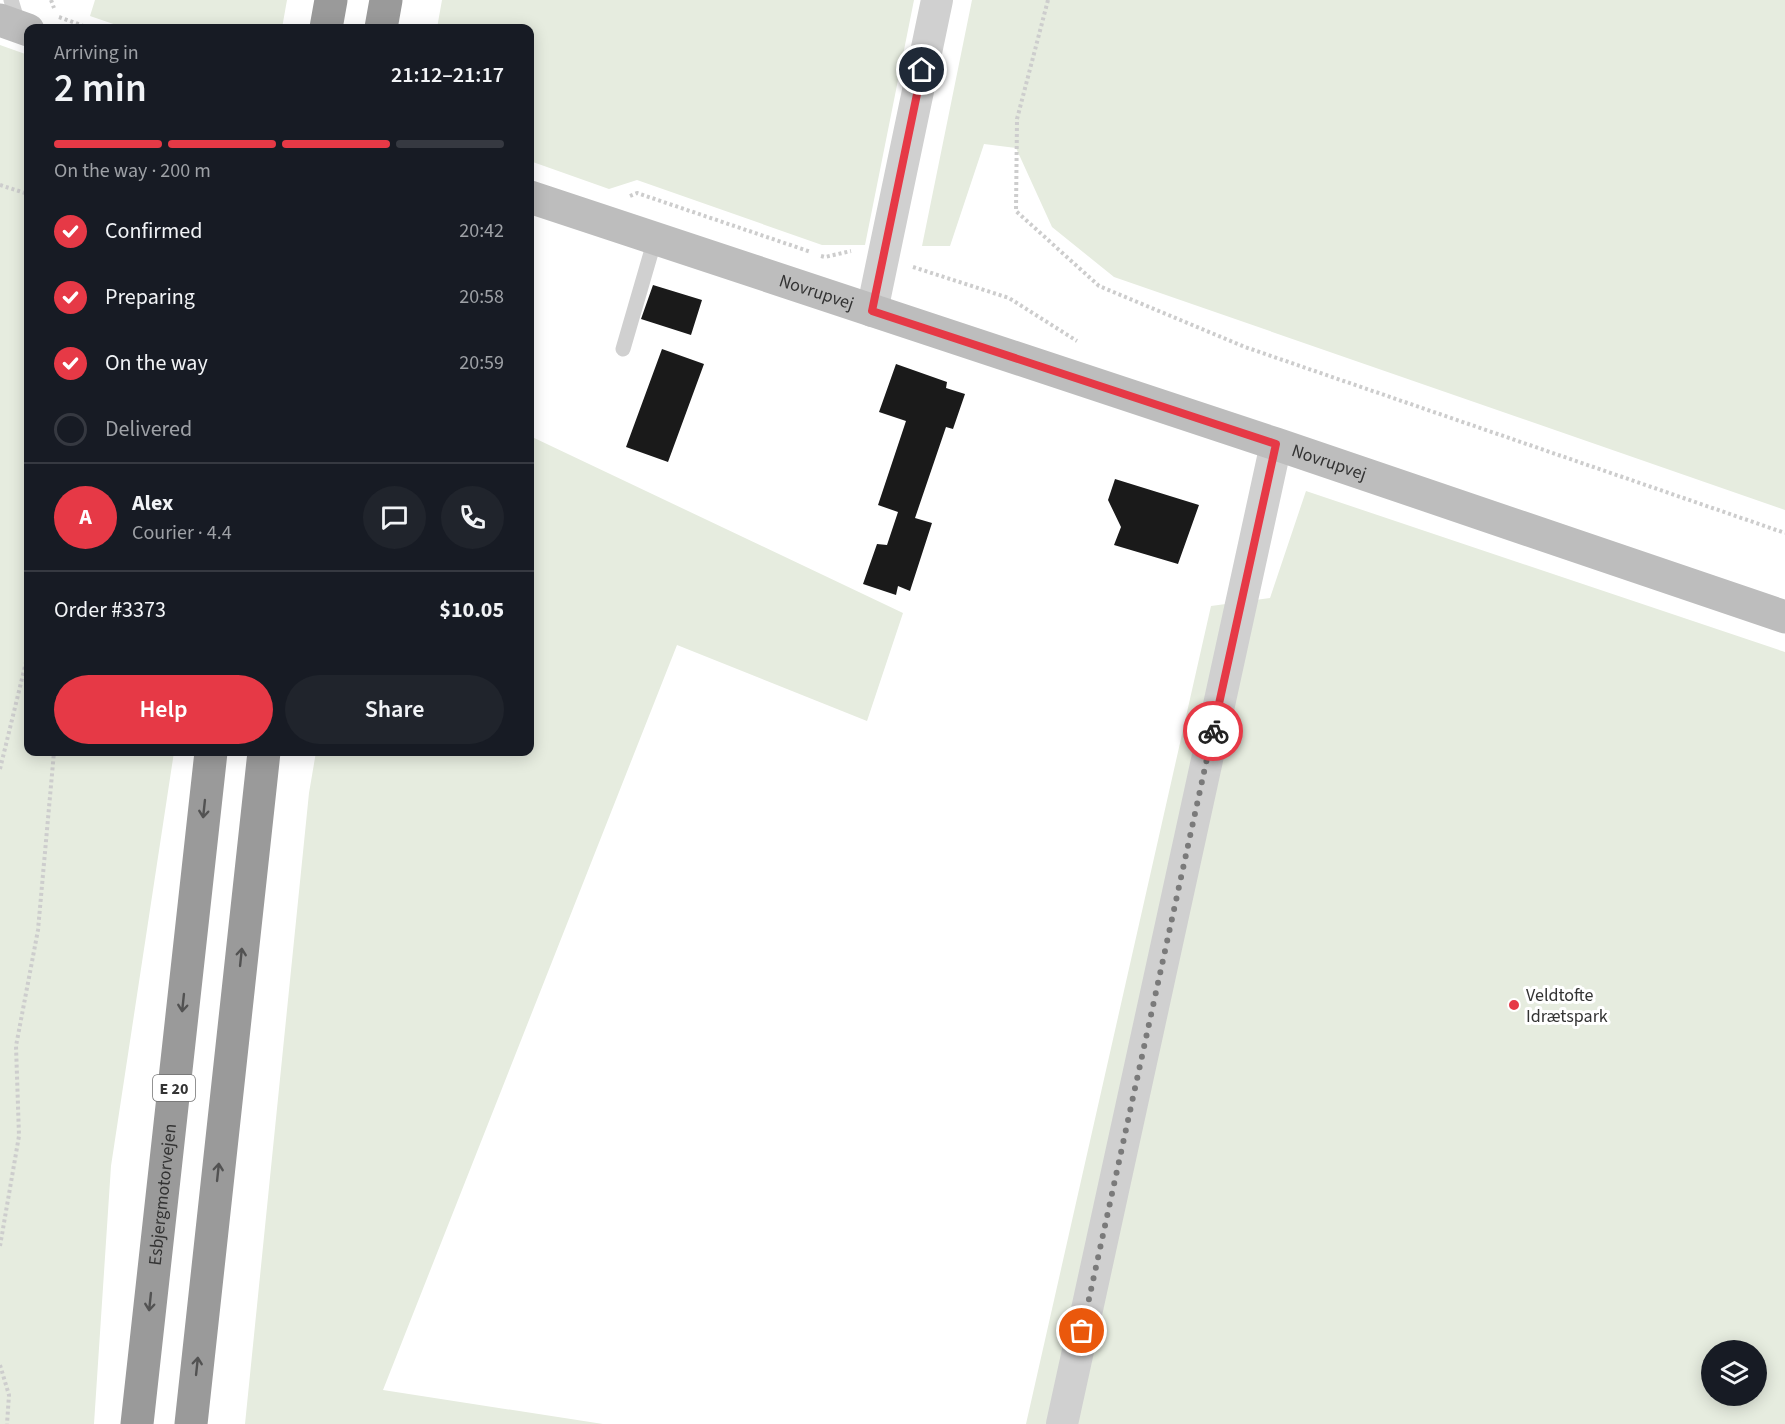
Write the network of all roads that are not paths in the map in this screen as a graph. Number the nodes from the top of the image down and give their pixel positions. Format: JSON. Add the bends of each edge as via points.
{"nodes":[{"id":1,"x":331,"y":0,"type":"edge"},
{"id":2,"x":386,"y":0,"type":"edge"},
{"id":3,"x":937,"y":0,"type":"edge"},
{"id":4,"x":327,"y":24,"type":"edge"},
{"id":5,"x":382,"y":24,"type":"edge"},
{"id":6,"x":534,"y":198,"type":"edge"},
{"id":7,"x":655,"y":239,"type":"junction"},
{"id":8,"x":872,"y":311,"type":"junction"},
{"id":9,"x":623,"y":349,"type":"dead end"},
{"id":10,"x":1276,"y":444,"type":"junction"},
{"id":11,"x":1785,"y":617,"type":"edge"},
{"id":12,"x":211,"y":756,"type":"edge"},
{"id":13,"x":264,"y":756,"type":"edge"},
{"id":14,"x":137,"y":1424,"type":"edge"},
{"id":15,"x":191,"y":1424,"type":"edge"},
{"id":16,"x":1062,"y":1424,"type":"edge"}],
"edges":[{"from":1,"to":4,"type":"highway"},
{"from":2,"to":5,"type":"highway"},
{"from":3,"to":8,"type":"street"},
{"from":6,"to":7,"type":"street","name":"Novrupvej"},
{"from":7,"to":8,"type":"street","name":"Novrupvej"},
{"from":7,"to":9,"type":"lane"},
{"from":8,"to":10,"type":"street","name":"Novrupvej"},
{"from":10,"to":11,"type":"street","name":"Novrupvej"},
{"from":10,"to":16,"type":"street"},
{"from":12,"to":14,"type":"highway","name":"Esbjergmotorvejen","number":"E 20","one_way":true},
{"from":15,"to":13,"type":"highway","one_way":true}]}
